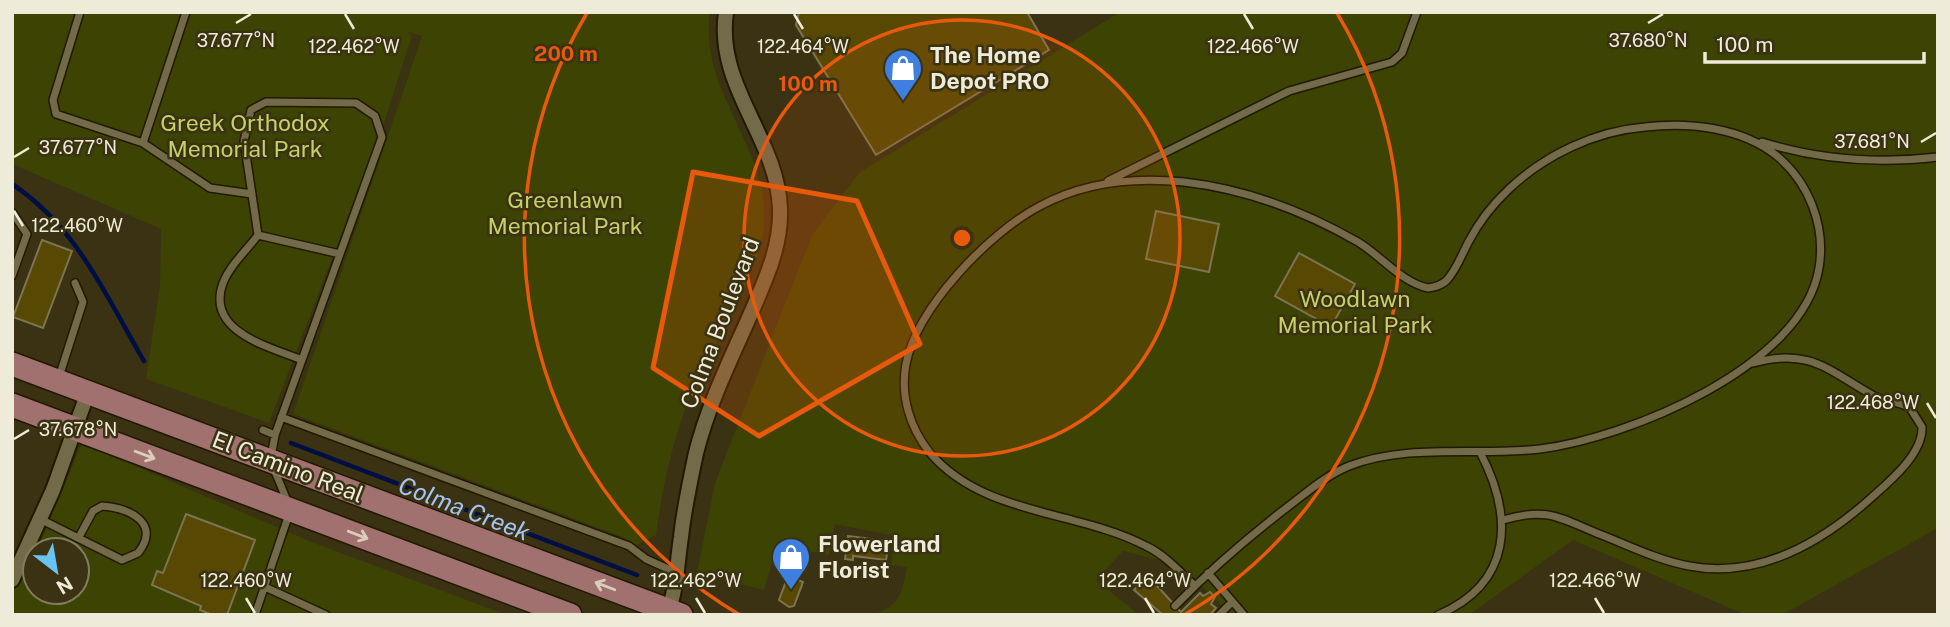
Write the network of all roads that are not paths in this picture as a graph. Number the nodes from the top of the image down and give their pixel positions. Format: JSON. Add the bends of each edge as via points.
{"nodes":[{"id":1,"x":80,"y":12,"type":"edge"},
{"id":2,"x":186,"y":12,"type":"edge"},
{"id":3,"x":726,"y":12,"type":"edge"},
{"id":4,"x":1417,"y":12,"type":"edge"},
{"id":5,"x":1746,"y":137,"type":"junction"},
{"id":6,"x":143,"y":143,"type":"junction"},
{"id":7,"x":1938,"y":157,"type":"edge"},
{"id":8,"x":1091,"y":187,"type":"junction"},
{"id":9,"x":252,"y":194,"type":"junction"},
{"id":10,"x":12,"y":212,"type":"edge"},
{"id":11,"x":258,"y":235,"type":"junction"},
{"id":12,"x":340,"y":254,"type":"junction"},
{"id":13,"x":12,"y":276,"type":"edge"},
{"id":14,"x":75,"y":283,"type":"dead end"},
{"id":15,"x":302,"y":360,"type":"junction"},
{"id":16,"x":12,"y":364,"type":"edge"},
{"id":17,"x":1743,"y":367,"type":"junction"},
{"id":18,"x":57,"y":381,"type":"junction"},
{"id":19,"x":88,"y":392,"type":"junction"},
{"id":20,"x":12,"y":405,"type":"edge"},
{"id":21,"x":281,"y":417,"type":"junction"},
{"id":22,"x":74,"y":429,"type":"junction"},
{"id":23,"x":263,"y":430,"type":"dead end"},
{"id":24,"x":275,"y":435,"type":"junction"},
{"id":25,"x":1480,"y":452,"type":"junction"},
{"id":26,"x":270,"y":461,"type":"junction"},
{"id":27,"x":291,"y":510,"type":"junction"},
{"id":28,"x":40,"y":519,"type":"junction"},
{"id":29,"x":1503,"y":520,"type":"junction"},
{"id":30,"x":77,"y":536,"type":"edge"},
{"id":31,"x":79,"y":537,"type":"joint"},
{"id":32,"x":677,"y":573,"type":"junction"},
{"id":33,"x":1208,"y":573,"type":"junction"},
{"id":34,"x":12,"y":580,"type":"edge"},
{"id":35,"x":1195,"y":586,"type":"junction"},
{"id":36,"x":265,"y":587,"type":"junction"},
{"id":37,"x":1231,"y":603,"type":"junction"},
{"id":38,"x":1175,"y":606,"type":"dead end"},
{"id":39,"x":673,"y":613,"type":"edge"},
{"id":40,"x":255,"y":615,"type":"edge"},
{"id":41,"x":326,"y":615,"type":"edge"},
{"id":42,"x":570,"y":615,"type":"edge"},
{"id":43,"x":1219,"y":615,"type":"edge"},
{"id":44,"x":1244,"y":615,"type":"edge"},
{"id":45,"x":1438,"y":615,"type":"edge"}],
"edges":[{"from":1,"to":6,"type":"lane","via":[[52,100],[56,114]]},
{"from":2,"to":6,"type":"lane"},
{"from":3,"to":32,"type":"street","name":"Colma Boulevard","via":[[730,71],[773,165],[780,229],[769,269],[697,450]]},
{"from":4,"to":8,"type":"lane","via":[[1402,52],[1392,62],[1289,91]]},
{"from":5,"to":7,"type":"lane","via":[[1836,158]]},
{"from":5,"to":8,"type":"lane","via":[[1705,128],[1643,127],[1606,134],[1570,148],[1508,190],[1478,226],[1447,280],[1428,288],[1320,222],[1242,193],[1150,180]]},
{"from":5,"to":17,"type":"lane","via":[[1780,159],[1801,183],[1815,211],[1821,248],[1817,281],[1800,316],[1783,337]]},
{"from":6,"to":9,"type":"lane","via":[[210,188]]},
{"from":8,"to":35,"type":"lane","via":[[1026,214],[988,244],[953,281],[911,348],[906,404],[929,451],[965,481],[1011,503],[1137,541]]},
{"from":9,"to":11,"type":"lane"},
{"from":9,"to":12,"type":"lane","via":[[244,141],[251,110],[266,102],[356,103],[375,116],[382,137]]},
{"from":10,"to":13,"type":"lane","via":[[27,234]]},
{"from":11,"to":12,"type":"lane"},
{"from":11,"to":15,"type":"lane","via":[[223,284],[222,313],[245,337]]},
{"from":12,"to":15,"type":"lane"},
{"from":14,"to":18,"type":"lane","via":[[83,302]]},
{"from":15,"to":21,"type":"lane"},
{"from":16,"to":18,"type":"main road","name":"El Camino Real"},
{"from":17,"to":25,"type":"lane","via":[[1674,407],[1597,438],[1541,449]]},
{"from":17,"to":29,"type":"lane","via":[[1782,358],[1831,369],[1877,397],[1910,408],[1922,427],[1919,443],[1887,483],[1853,514],[1797,550],[1755,565],[1715,568],[1673,562],[1541,512]]},
{"from":18,"to":19,"type":"main road","name":"El Camino Real"},
{"from":19,"to":22,"type":"street"},
{"from":19,"to":26,"type":"main road","name":"El Camino Real"},
{"from":20,"to":22,"type":"main road","name":"El Camino Real"},
{"from":21,"to":24,"type":"lane"},
{"from":21,"to":32,"type":"lane","via":[[629,546]]},
{"from":22,"to":27,"type":"main road","name":"El Camino Real","one_way":true},
{"from":22,"to":28,"type":"street"},
{"from":23,"to":24,"type":"lane"},
{"from":24,"to":26,"type":"lane"},
{"from":25,"to":29,"type":"lane","via":[[1496,486]]},
{"from":25,"to":33,"type":"lane","via":[[1396,456],[1341,469]]},
{"from":26,"to":27,"type":"lane"},
{"from":39,"to":26,"type":"main road","name":"El Camino Real","one_way":true},
{"from":27,"to":36,"type":"lane"},
{"from":27,"to":42,"type":"main road","name":"El Camino Real","one_way":true},
{"from":28,"to":30,"type":"lane"},
{"from":28,"to":34,"type":"street"},
{"from":29,"to":45,"type":"lane","via":[[1501,545],[1486,578],[1459,604]]},
{"from":31,"to":31,"type":"lane","via":[[122,560],[138,553],[148,530],[139,518],[102,506],[93,511]]},
{"from":32,"to":39,"type":"street","name":"Colma Boulevard"},
{"from":33,"to":35,"type":"lane"},
{"from":33,"to":37,"type":"lane"},
{"from":35,"to":38,"type":"lane"},
{"from":36,"to":40,"type":"lane"},
{"from":36,"to":41,"type":"lane"},
{"from":37,"to":43,"type":"lane"},
{"from":37,"to":44,"type":"lane"}]}
